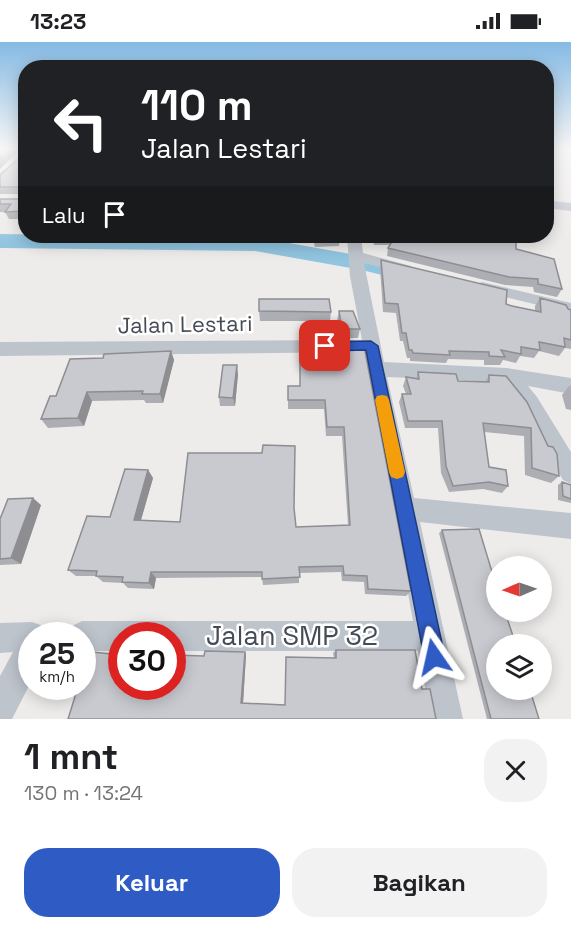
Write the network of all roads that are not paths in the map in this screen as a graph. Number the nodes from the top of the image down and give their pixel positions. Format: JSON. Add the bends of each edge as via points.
{"nodes":[{"id":1,"x":554,"y":205,"type":"edge"},
{"id":2,"x":571,"y":207,"type":"edge"},
{"id":3,"x":355,"y":243,"type":"edge"},
{"id":4,"x":357,"y":264,"type":"junction"},
{"id":5,"x":419,"y":272,"type":"edge"},
{"id":6,"x":465,"y":283,"type":"edge"},
{"id":7,"x":571,"y":308,"type":"edge"},
{"id":8,"x":0,"y":349,"type":"edge"},
{"id":9,"x":374,"y":357,"type":"junction"},
{"id":10,"x":507,"y":375,"type":"junction"},
{"id":11,"x":571,"y":386,"type":"edge"},
{"id":12,"x":571,"y":473,"type":"edge"},
{"id":13,"x":405,"y":508,"type":"junction"},
{"id":14,"x":571,"y":526,"type":"edge"},
{"id":15,"x":96,"y":636,"type":"edge"},
{"id":16,"x":430,"y":636,"type":"junction"},
{"id":17,"x":18,"y":637,"type":"edge"},
{"id":18,"x":0,"y":638,"type":"edge"},
{"id":19,"x":18,"y":674,"type":"edge"},
{"id":20,"x":0,"y":708,"type":"edge"},
{"id":21,"x":447,"y":719,"type":"edge"}],
"edges":[{"from":1,"to":2,"type":"street"},
{"from":3,"to":4,"type":"street"},
{"from":4,"to":5,"type":"street"},
{"from":4,"to":9,"type":"street"},
{"from":6,"to":7,"type":"street"},
{"from":8,"to":9,"type":"street","name":"Jalan Lestari"},
{"from":9,"to":10,"type":"street","name":"Jalan Lestari"},
{"from":9,"to":13,"type":"street"},
{"from":10,"to":11,"type":"street","name":"Jalan Lestari"},
{"from":10,"to":12,"type":"street","via":[[530,403]]},
{"from":13,"to":14,"type":"street"},
{"from":13,"to":16,"type":"street"},
{"from":15,"to":16,"type":"street","name":"Jalan SMP 32"},
{"from":16,"to":21,"type":"street"},
{"from":17,"to":18,"type":"street"},
{"from":19,"to":20,"type":"street"}]}
